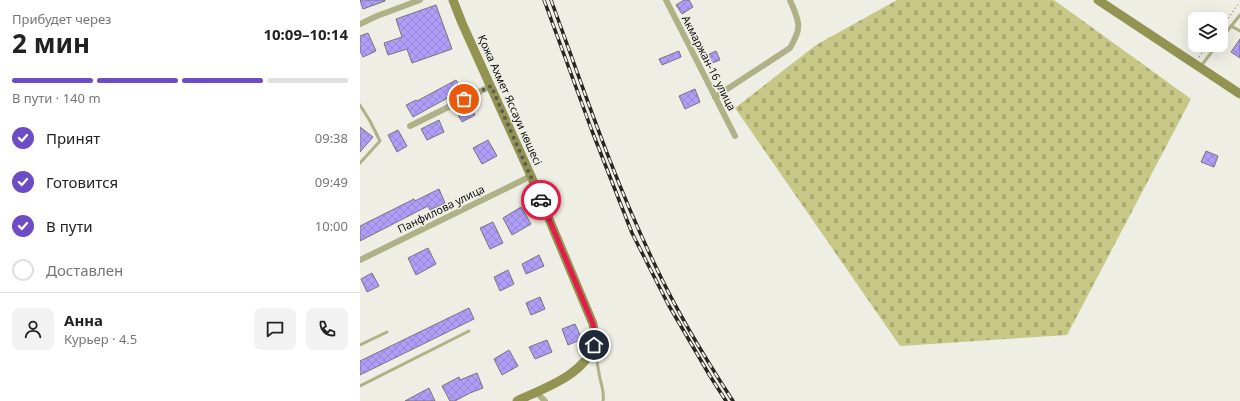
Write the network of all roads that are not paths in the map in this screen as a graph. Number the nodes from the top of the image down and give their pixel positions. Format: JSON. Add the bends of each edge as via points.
{"nodes":[{"id":1,"x":420,"y":0,"type":"edge"},
{"id":2,"x":453,"y":0,"type":"edge"},
{"id":3,"x":666,"y":0,"type":"edge"},
{"id":4,"x":790,"y":0,"type":"edge"},
{"id":5,"x":1104,"y":2,"type":"edge"},
{"id":6,"x":1240,"y":15,"type":"edge"},
{"id":7,"x":360,"y":24,"type":"edge"},
{"id":8,"x":1232,"y":26,"type":"junction"},
{"id":9,"x":1228,"y":31,"type":"edge"},
{"id":10,"x":1240,"y":31,"type":"edge"},
{"id":11,"x":1210,"y":52,"type":"edge"},
{"id":12,"x":1197,"y":65,"type":"junction"},
{"id":13,"x":491,"y":86,"type":"junction"},
{"id":14,"x":1240,"y":94,"type":"edge"},
{"id":15,"x":715,"y":97,"type":"junction"},
{"id":16,"x":361,"y":108,"type":"edge"},
{"id":17,"x":410,"y":126,"type":"dead end"},
{"id":18,"x":735,"y":136,"type":"dead end"},
{"id":19,"x":360,"y":163,"type":"edge"},
{"id":20,"x":531,"y":176,"type":"junction"},
{"id":21,"x":360,"y":260,"type":"edge"},
{"id":22,"x":469,"y":331,"type":"dead end"},
{"id":23,"x":387,"y":332,"type":"dead end"},
{"id":24,"x":360,"y":345,"type":"edge"},
{"id":25,"x":594,"y":345,"type":"junction"},
{"id":26,"x":360,"y":386,"type":"edge"},
{"id":27,"x":536,"y":392,"type":"junction"},
{"id":28,"x":518,"y":401,"type":"edge"},
{"id":29,"x":545,"y":401,"type":"edge"},
{"id":30,"x":603,"y":401,"type":"edge"}],
"edges":[{"from":1,"to":7,"type":"street"},
{"from":2,"to":13,"type":"street","name":"Қожа Ахмет Яссауи көшесі"},
{"from":3,"to":15,"type":"street","name":"Акмаржан-16 улица"},
{"from":4,"to":15,"type":"street","via":[[799,22],[797,36],[790,48]]},
{"from":5,"to":12,"type":"street"},
{"from":6,"to":8,"type":"lane"},
{"from":8,"to":9,"type":"lane"},
{"from":8,"to":10,"type":"lane"},
{"from":11,"to":12,"type":"lane"},
{"from":12,"to":14,"type":"street"},
{"from":13,"to":17,"type":"street"},
{"from":13,"to":20,"type":"street","name":"Қожа Ахмет Яссауи көшесі"},
{"from":15,"to":18,"type":"street","name":"Акмаржан-16 улица"},
{"from":16,"to":19,"type":"lane","via":[[380,141]]},
{"from":20,"to":21,"type":"street","name":"Панфилова улица"},
{"from":20,"to":25,"type":"street","name":"Қожа Ахмет Яссауи көшесі","via":[[593,324]]},
{"from":22,"to":26,"type":"lane"},
{"from":23,"to":24,"type":"lane"},
{"from":25,"to":27,"type":"street","via":[[584,363],[570,376]]},
{"from":25,"to":30,"type":"lane"},
{"from":27,"to":28,"type":"street"},
{"from":27,"to":29,"type":"street"}]}
